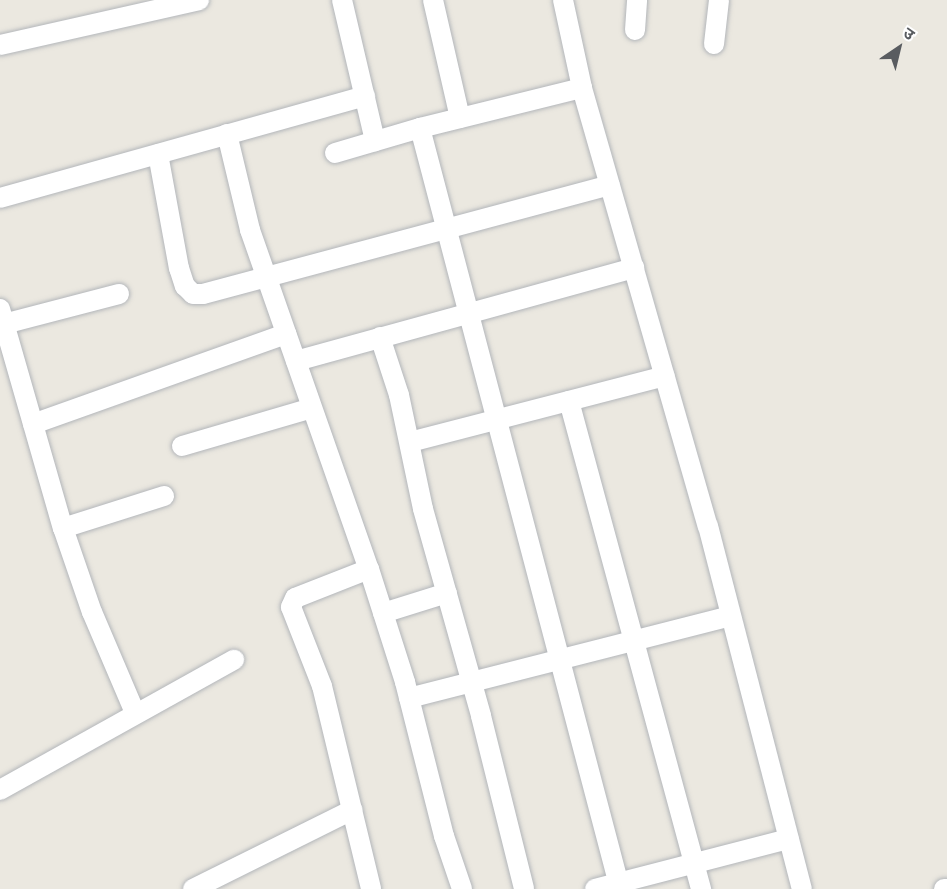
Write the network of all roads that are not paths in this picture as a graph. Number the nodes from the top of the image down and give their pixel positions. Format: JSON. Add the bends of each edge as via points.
{"nodes":[{"id":1,"x":199,"y":0,"type":"edge"},
{"id":2,"x":342,"y":0,"type":"edge"},
{"id":3,"x":433,"y":0,"type":"edge"},
{"id":4,"x":563,"y":0,"type":"edge"},
{"id":5,"x":637,"y":0,"type":"edge"},
{"id":6,"x":719,"y":0,"type":"edge"},
{"id":7,"x":635,"y":30,"type":"dead end"},
{"id":8,"x":714,"y":44,"type":"dead end"},
{"id":9,"x":0,"y":45,"type":"edge"},
{"id":10,"x":582,"y":88,"type":"junction"},
{"id":11,"x":365,"y":96,"type":"junction"},
{"id":12,"x":460,"y":118,"type":"junction"},
{"id":13,"x":420,"y":128,"type":"junction"},
{"id":14,"x":227,"y":134,"type":"junction"},
{"id":15,"x":375,"y":141,"type":"junction"},
{"id":16,"x":158,"y":153,"type":"junction"},
{"id":17,"x":335,"y":153,"type":"dead end"},
{"id":18,"x":610,"y":185,"type":"junction"},
{"id":19,"x":0,"y":198,"type":"edge"},
{"id":20,"x":447,"y":230,"type":"junction"},
{"id":21,"x":634,"y":268,"type":"junction"},
{"id":22,"x":266,"y":276,"type":"junction"},
{"id":23,"x":119,"y":294,"type":"dead end"},
{"id":24,"x":468,"y":313,"type":"junction"},
{"id":25,"x":1,"y":319,"type":"edge"},
{"id":26,"x":286,"y":334,"type":"junction"},
{"id":27,"x":380,"y":337,"type":"junction"},
{"id":28,"x":296,"y":361,"type":"junction"},
{"id":29,"x":664,"y":376,"type":"junction"},
{"id":30,"x":569,"y":401,"type":"junction"},
{"id":31,"x":312,"y":408,"type":"junction"},
{"id":32,"x":497,"y":421,"type":"junction"},
{"id":33,"x":33,"y":424,"type":"junction"},
{"id":34,"x":410,"y":441,"type":"junction"},
{"id":35,"x":182,"y":446,"type":"dead end"},
{"id":36,"x":164,"y":496,"type":"dead end"},
{"id":37,"x":63,"y":528,"type":"junction"},
{"id":38,"x":369,"y":570,"type":"junction"},
{"id":39,"x":447,"y":593,"type":"junction"},
{"id":40,"x":382,"y":613,"type":"junction"},
{"id":41,"x":731,"y":616,"type":"junction"},
{"id":42,"x":635,"y":641,"type":"junction"},
{"id":43,"x":234,"y":660,"type":"dead end"},
{"id":44,"x":559,"y":660,"type":"junction"},
{"id":45,"x":472,"y":682,"type":"junction"},
{"id":46,"x":409,"y":699,"type":"junction"},
{"id":47,"x":135,"y":713,"type":"junction"},
{"id":48,"x":0,"y":790,"type":"edge"},
{"id":49,"x":352,"y":810,"type":"junction"},
{"id":50,"x":789,"y":839,"type":"junction"},
{"id":51,"x":694,"y":863,"type":"junction"},
{"id":52,"x":619,"y":886,"type":"edge"},
{"id":53,"x":194,"y":889,"type":"edge"},
{"id":54,"x":371,"y":889,"type":"edge"},
{"id":55,"x":462,"y":889,"type":"edge"},
{"id":56,"x":524,"y":889,"type":"edge"},
{"id":57,"x":595,"y":889,"type":"edge"},
{"id":58,"x":701,"y":889,"type":"edge"},
{"id":59,"x":802,"y":889,"type":"edge"}],
"edges":[{"from":1,"to":9,"type":"street"},
{"from":2,"to":11,"type":"street"},
{"from":3,"to":12,"type":"street"},
{"from":4,"to":10,"type":"street"},
{"from":5,"to":7,"type":"street"},
{"from":6,"to":8,"type":"street"},
{"from":10,"to":12,"type":"street"},
{"from":10,"to":18,"type":"street"},
{"from":11,"to":14,"type":"street"},
{"from":11,"to":15,"type":"street"},
{"from":12,"to":13,"type":"street"},
{"from":13,"to":15,"type":"street"},
{"from":13,"to":20,"type":"street"},
{"from":14,"to":16,"type":"street"},
{"from":14,"to":22,"type":"street","via":[[250,230]]},
{"from":15,"to":17,"type":"street"},
{"from":16,"to":19,"type":"street"},
{"from":16,"to":22,"type":"street","via":[[166,210],[185,286],[194,294],[203,294]]},
{"from":18,"to":20,"type":"street"},
{"from":18,"to":21,"type":"street"},
{"from":20,"to":22,"type":"street"},
{"from":20,"to":24,"type":"street"},
{"from":21,"to":24,"type":"street"},
{"from":21,"to":29,"type":"street"},
{"from":22,"to":26,"type":"street"},
{"from":23,"to":25,"type":"street"},
{"from":24,"to":27,"type":"street"},
{"from":24,"to":32,"type":"street"},
{"from":25,"to":33,"type":"street"},
{"from":26,"to":28,"type":"street"},
{"from":26,"to":33,"type":"street"},
{"from":27,"to":28,"type":"street"},
{"from":27,"to":34,"type":"street"},
{"from":28,"to":31,"type":"street"},
{"from":29,"to":30,"type":"street"},
{"from":29,"to":41,"type":"street"},
{"from":30,"to":32,"type":"street"},
{"from":30,"to":42,"type":"street"},
{"from":31,"to":35,"type":"street"},
{"from":31,"to":38,"type":"street"},
{"from":32,"to":34,"type":"street"},
{"from":32,"to":44,"type":"street"},
{"from":33,"to":37,"type":"street"},
{"from":34,"to":39,"type":"street","via":[[423,509]]},
{"from":36,"to":37,"type":"street"},
{"from":37,"to":47,"type":"street","via":[[92,612]]},
{"from":38,"to":40,"type":"street"},
{"from":38,"to":49,"type":"street","via":[[302,595],[291,603],[322,686]]},
{"from":39,"to":40,"type":"street"},
{"from":39,"to":45,"type":"street"},
{"from":40,"to":46,"type":"street"},
{"from":41,"to":42,"type":"street"},
{"from":41,"to":50,"type":"street"},
{"from":42,"to":44,"type":"street"},
{"from":42,"to":51,"type":"street"},
{"from":43,"to":47,"type":"street"},
{"from":44,"to":45,"type":"street"},
{"from":44,"to":52,"type":"street"},
{"from":45,"to":46,"type":"street"},
{"from":45,"to":56,"type":"street"},
{"from":46,"to":55,"type":"street","via":[[444,836]]},
{"from":47,"to":48,"type":"street"},
{"from":49,"to":53,"type":"street"},
{"from":49,"to":54,"type":"street"},
{"from":50,"to":51,"type":"street"},
{"from":50,"to":59,"type":"street"},
{"from":51,"to":52,"type":"street"},
{"from":51,"to":58,"type":"street"},
{"from":52,"to":57,"type":"street"}]}
